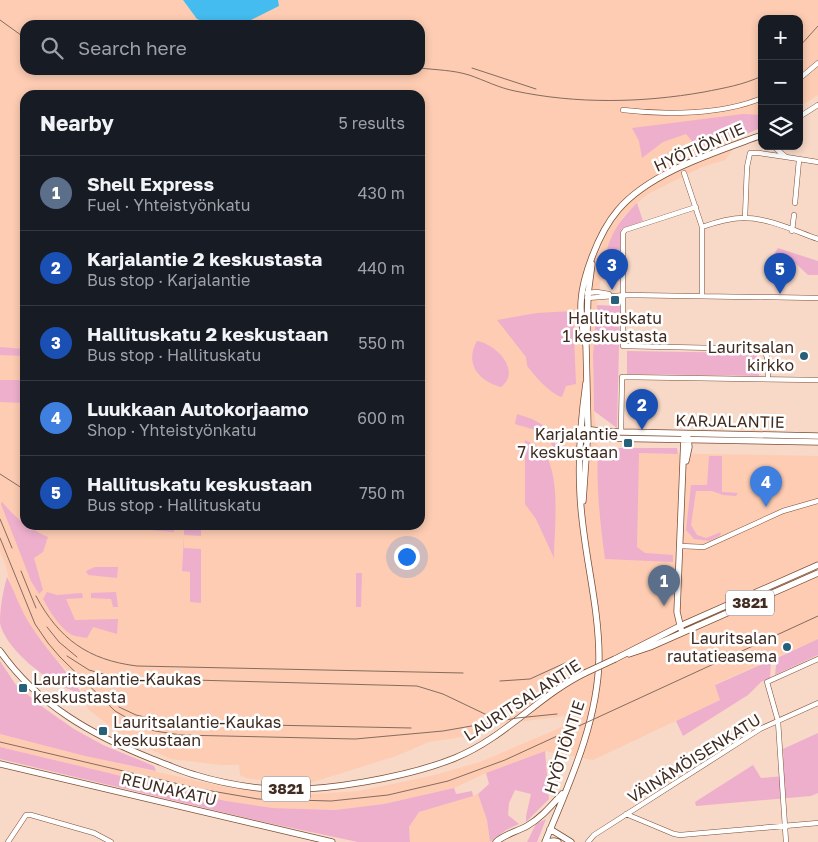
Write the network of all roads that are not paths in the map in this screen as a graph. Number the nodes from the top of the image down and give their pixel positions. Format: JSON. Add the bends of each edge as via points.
{"nodes":[{"id":1,"x":818,"y":63,"type":"edge"},
{"id":2,"x":803,"y":76,"type":"edge"},
{"id":3,"x":758,"y":99,"type":"edge"},
{"id":4,"x":818,"y":106,"type":"edge"},
{"id":5,"x":623,"y":110,"type":"dead end"},
{"id":6,"x":803,"y":115,"type":"edge"},
{"id":7,"x":758,"y":137,"type":"edge"},
{"id":8,"x":779,"y":152,"type":"edge"},
{"id":9,"x":786,"y":157,"type":"junction"},
{"id":10,"x":799,"y":160,"type":"junction"},
{"id":11,"x":818,"y":162,"type":"edge"},
{"id":12,"x":684,"y":173,"type":"dead end"},
{"id":13,"x":795,"y":202,"type":"dead end"},
{"id":14,"x":696,"y":207,"type":"junction"},
{"id":15,"x":794,"y":215,"type":"dead end"},
{"id":16,"x":745,"y":218,"type":"junction"},
{"id":17,"x":702,"y":227,"type":"junction"},
{"id":18,"x":792,"y":230,"type":"junction"},
{"id":19,"x":818,"y":239,"type":"edge"},
{"id":20,"x":593,"y":254,"type":"junction"},
{"id":21,"x":588,"y":295,"type":"junction"},
{"id":22,"x":623,"y":295,"type":"junction"},
{"id":23,"x":702,"y":296,"type":"junction"},
{"id":24,"x":580,"y":298,"type":"junction"},
{"id":25,"x":818,"y":298,"type":"edge"},
{"id":26,"x":586,"y":346,"type":"junction"},
{"id":27,"x":768,"y":379,"type":"junction"},
{"id":28,"x":818,"y":380,"type":"edge"},
{"id":29,"x":586,"y":383,"type":"junction"},
{"id":30,"x":581,"y":428,"type":"junction"},
{"id":31,"x":588,"y":430,"type":"junction"},
{"id":32,"x":621,"y":432,"type":"junction"},
{"id":33,"x":585,"y":436,"type":"junction"},
{"id":34,"x":818,"y":436,"type":"edge"},
{"id":35,"x":686,"y":438,"type":"junction"},
{"id":36,"x":818,"y":442,"type":"edge"},
{"id":37,"x":818,"y":501,"type":"edge"},
{"id":38,"x":680,"y":546,"type":"junction"},
{"id":39,"x":818,"y":565,"type":"edge"},
{"id":40,"x":818,"y":573,"type":"edge"},
{"id":41,"x":681,"y":629,"type":"junction"},
{"id":42,"x":0,"y":651,"type":"edge"},
{"id":43,"x":818,"y":658,"type":"edge"},
{"id":44,"x":818,"y":703,"type":"edge"},
{"id":45,"x":778,"y":722,"type":"junction"},
{"id":46,"x":0,"y":764,"type":"edge"},
{"id":47,"x":566,"y":789,"type":"junction"},
{"id":48,"x":626,"y":814,"type":"junction"},
{"id":49,"x":818,"y":822,"type":"edge"},
{"id":50,"x":785,"y":825,"type":"junction"},
{"id":51,"x":550,"y":830,"type":"junction"},
{"id":52,"x":8,"y":842,"type":"edge"},
{"id":53,"x":110,"y":842,"type":"edge"},
{"id":54,"x":332,"y":842,"type":"edge"},
{"id":55,"x":496,"y":842,"type":"edge"},
{"id":56,"x":545,"y":842,"type":"edge"},
{"id":57,"x":558,"y":842,"type":"edge"},
{"id":58,"x":572,"y":842,"type":"edge"},
{"id":59,"x":588,"y":842,"type":"edge"},
{"id":60,"x":786,"y":842,"type":"edge"}],
"edges":[{"from":1,"to":2,"type":"street"},
{"from":3,"to":5,"type":"street","via":[[684,113]]},
{"from":4,"to":6,"type":"street"},
{"from":7,"to":20,"type":"main road","name":"HYÖTIÖNTIE","via":[[687,164],[636,193],[617,211]]},
{"from":8,"to":9,"type":"street"},
{"from":9,"to":10,"type":"street"},
{"from":9,"to":16,"type":"street","via":[[750,153]]},
{"from":10,"to":11,"type":"street"},
{"from":10,"to":13,"type":"street"},
{"from":12,"to":14,"type":"street"},
{"from":14,"to":17,"type":"street"},
{"from":14,"to":22,"type":"street","via":[[625,230]]},
{"from":15,"to":18,"type":"street"},
{"from":16,"to":17,"type":"street"},
{"from":16,"to":18,"type":"street"},
{"from":17,"to":23,"type":"street"},
{"from":18,"to":19,"type":"street"},
{"from":20,"to":21,"type":"main road","name":"HYÖTIÖNTIE"},
{"from":20,"to":24,"type":"main road","name":"HYÖTIÖNTIE"},
{"from":21,"to":22,"type":"street"},
{"from":21,"to":24,"type":"street"},
{"from":21,"to":26,"type":"main road","name":"HYÖTIÖNTIE"},
{"from":22,"to":23,"type":"street"},
{"from":22,"to":27,"type":"street","via":[[623,346],[760,349],[767,358]]},
{"from":23,"to":25,"type":"street"},
{"from":24,"to":26,"type":"main road","name":"HYÖTIÖNTIE"},
{"from":26,"to":29,"type":"main road","name":"HYÖTIÖNTIE"},
{"from":27,"to":28,"type":"street"},
{"from":27,"to":32,"type":"street","via":[[622,377]]},
{"from":29,"to":30,"type":"main road","name":"HYÖTIÖNTIE"},
{"from":29,"to":31,"type":"main road","name":"HYÖTIÖNTIE"},
{"from":30,"to":31,"type":"main road","name":"KARJALANTIE"},
{"from":30,"to":33,"type":"main road","name":"HYÖTIÖNTIE"},
{"from":31,"to":32,"type":"main road","name":"KARJALANTIE"},
{"from":31,"to":33,"type":"main road","name":"HYÖTIÖNTIE"},
{"from":32,"to":35,"type":"main road","name":"KARJALANTIE"},
{"from":33,"to":35,"type":"main road","name":"KARJALANTIE"},
{"from":33,"to":47,"type":"main road","name":"HYÖTIÖNTIE","via":[[582,510],[599,658],[590,720]]},
{"from":34,"to":35,"type":"main road","name":"KARJALANTIE"},
{"from":35,"to":36,"type":"main road","name":"KARJALANTIE"},
{"from":35,"to":38,"type":"main road"},
{"from":37,"to":38,"type":"street","via":[[783,511],[704,547]]},
{"from":38,"to":41,"type":"main road","via":[[677,612]]},
{"from":39,"to":41,"type":"main road","name":"LAURITSALANTIE"},
{"from":40,"to":41,"type":"main road","name":"LAURITSALANTIE","number":"3821"},
{"from":41,"to":42,"type":"main road","name":"LAURITSALANTIE","number":"3821","bridge":true,"via":[[558,689],[490,740],[454,758],[406,773],[312,788],[270,789],[229,783],[194,775],[127,749],[65,716],[40,696]]},
{"from":43,"to":45,"type":"street","via":[[767,682]]},
{"from":44,"to":45,"type":"street","name":"VÄINÄMÖISENKATU"},
{"from":45,"to":48,"type":"street","name":"VÄINÄMÖISENKATU","via":[[760,729]]},
{"from":45,"to":50,"type":"street"},
{"from":46,"to":54,"type":"main road","name":"REUNAKATU"},
{"from":47,"to":51,"type":"main road","name":"HYÖTIÖNTIE"},
{"from":47,"to":55,"type":"main road","via":[[539,818]]},
{"from":48,"to":50,"type":"street","via":[[674,834]]},
{"from":48,"to":59,"type":"street","name":"VÄINÄMÖISENKATU"},
{"from":49,"to":50,"type":"street"},
{"from":50,"to":60,"type":"street"},
{"from":51,"to":56,"type":"main road","name":"HYÖTIÖNTIE"},
{"from":51,"to":58,"type":"main road"},
{"from":52,"to":53,"type":"street","via":[[26,816],[31,815],[94,833]]},
{"from":56,"to":57,"type":"main road"}]}
